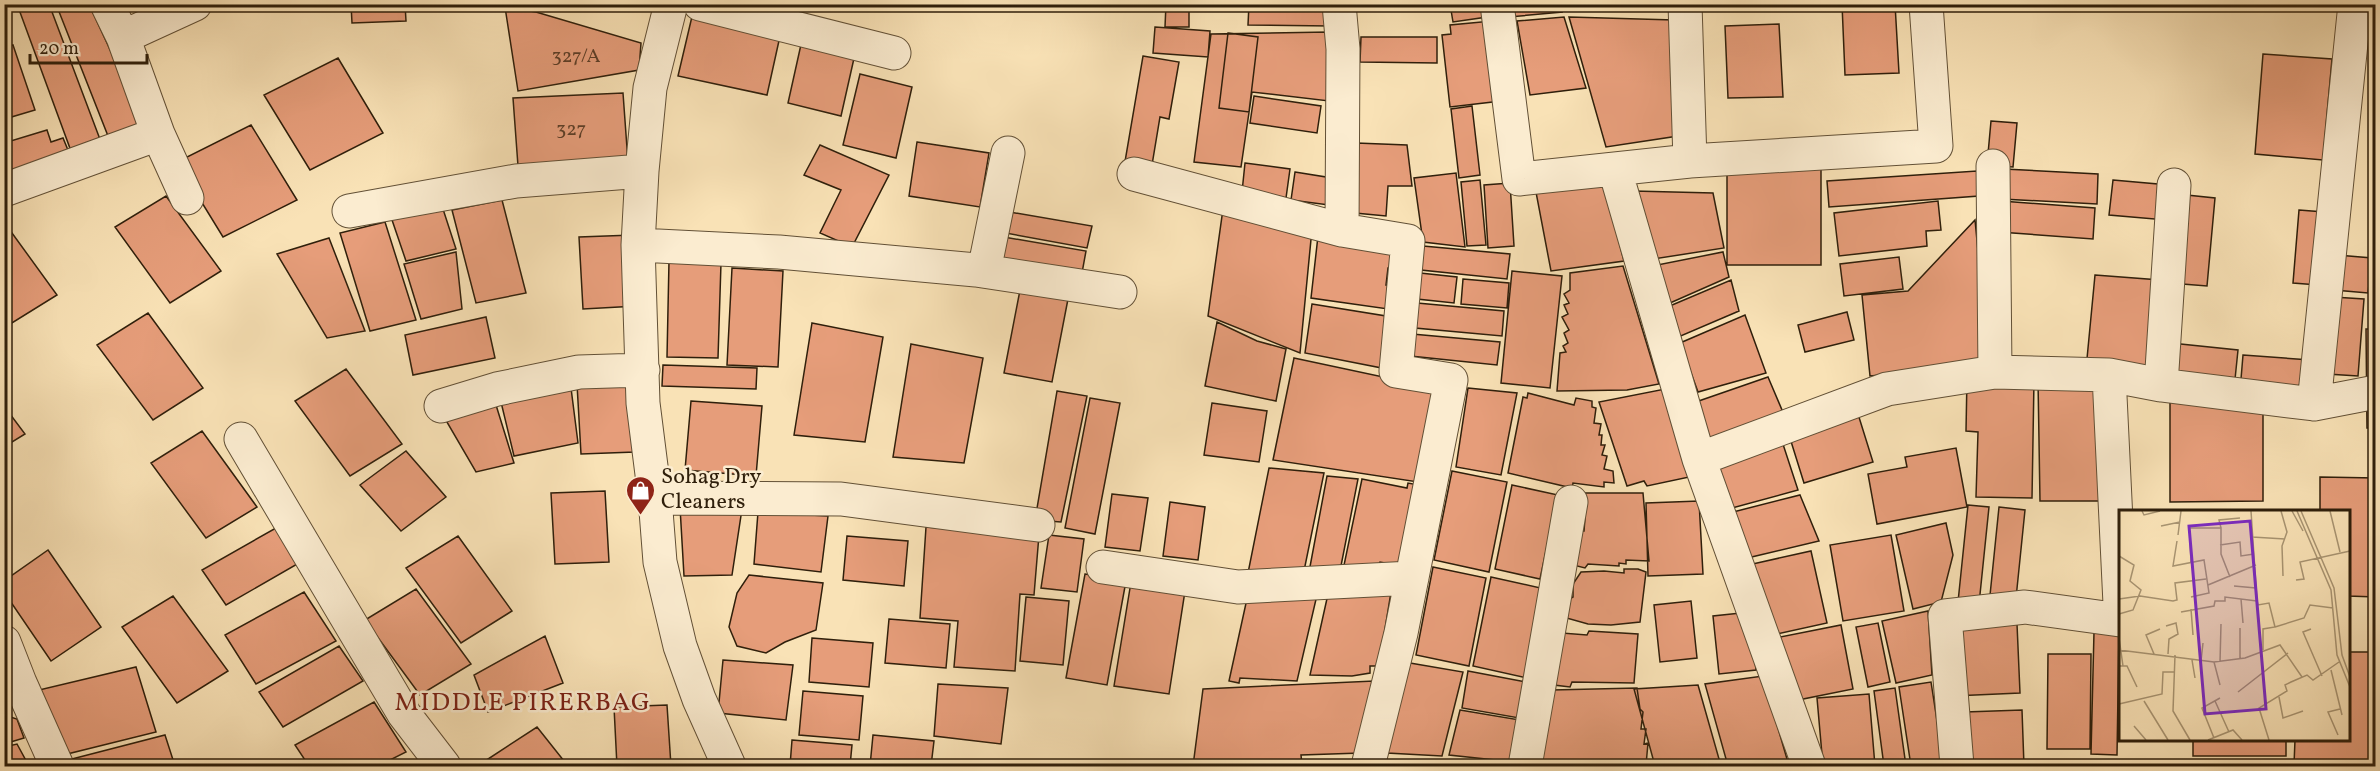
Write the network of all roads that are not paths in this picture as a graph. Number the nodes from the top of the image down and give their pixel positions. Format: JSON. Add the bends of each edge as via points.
{"nodes":[{"id":1,"x":107,"y":4,"type":"edge"},
{"id":2,"x":195,"y":4,"type":"edge"},
{"id":3,"x":671,"y":4,"type":"edge"},
{"id":4,"x":700,"y":4,"type":"edge"},
{"id":5,"x":1339,"y":4,"type":"edge"},
{"id":6,"x":1497,"y":4,"type":"edge"},
{"id":7,"x":1685,"y":4,"type":"edge"},
{"id":8,"x":1926,"y":4,"type":"edge"},
{"id":9,"x":2355,"y":4,"type":"edge"},
{"id":10,"x":123,"y":37,"type":"junction"},
{"id":11,"x":894,"y":53,"type":"dead end"},
{"id":12,"x":158,"y":134,"type":"junction"},
{"id":13,"x":1008,"y":153,"type":"dead end"},
{"id":14,"x":1690,"y":160,"type":"junction"},
{"id":15,"x":1993,"y":166,"type":"dead end"},
{"id":16,"x":1615,"y":170,"type":"junction"},
{"id":17,"x":642,"y":171,"type":"junction"},
{"id":18,"x":1134,"y":174,"type":"dead end"},
{"id":19,"x":2174,"y":185,"type":"dead end"},
{"id":20,"x":4,"y":190,"type":"edge"},
{"id":21,"x":187,"y":198,"type":"dead end"},
{"id":22,"x":350,"y":211,"type":"dead end"},
{"id":23,"x":1342,"y":230,"type":"junction"},
{"id":24,"x":638,"y":245,"type":"junction"},
{"id":25,"x":984,"y":271,"type":"junction"},
{"id":26,"x":1120,"y":292,"type":"dead end"},
{"id":27,"x":643,"y":370,"type":"junction"},
{"id":28,"x":1995,"y":372,"type":"junction"},
{"id":29,"x":2109,"y":375,"type":"junction"},
{"id":30,"x":2161,"y":385,"type":"junction"},
{"id":31,"x":2376,"y":392,"type":"edge"},
{"id":32,"x":2314,"y":404,"type":"junction"},
{"id":33,"x":441,"y":406,"type":"dead end"},
{"id":34,"x":241,"y":439,"type":"dead end"},
{"id":35,"x":1699,"y":459,"type":"junction"},
{"id":36,"x":655,"y":498,"type":"junction"},
{"id":37,"x":1570,"y":501,"type":"dead end"},
{"id":38,"x":1038,"y":525,"type":"dead end"},
{"id":39,"x":2119,"y":566,"type":"edge"},
{"id":40,"x":1103,"y":567,"type":"dead end"},
{"id":41,"x":1412,"y":578,"type":"junction"},
{"id":42,"x":2119,"y":620,"type":"edge"},
{"id":43,"x":4,"y":642,"type":"edge"},
{"id":44,"x":12,"y":684,"type":"edge"},
{"id":45,"x":57,"y":766,"type":"edge"},
{"id":46,"x":444,"y":766,"type":"edge"},
{"id":47,"x":729,"y":766,"type":"edge"},
{"id":48,"x":1368,"y":766,"type":"edge"},
{"id":49,"x":1525,"y":766,"type":"edge"},
{"id":50,"x":1809,"y":766,"type":"edge"},
{"id":51,"x":1957,"y":766,"type":"edge"}],
"edges":[{"from":1,"to":10,"type":"street"},
{"from":2,"to":10,"type":"street"},
{"from":3,"to":17,"type":"street","via":[[650,88]]},
{"from":4,"to":11,"type":"street"},
{"from":5,"to":23,"type":"street","via":[[1343,49]]},
{"from":6,"to":16,"type":"street","via":[[1519,179]]},
{"from":7,"to":14,"type":"street"},
{"from":8,"to":14,"type":"street","via":[[1936,146]]},
{"from":9,"to":32,"type":"street"},
{"from":10,"to":12,"type":"street"},
{"from":12,"to":20,"type":"street"},
{"from":12,"to":21,"type":"street"},
{"from":13,"to":25,"type":"street"},
{"from":14,"to":16,"type":"street"},
{"from":15,"to":28,"type":"street"},
{"from":16,"to":35,"type":"street"},
{"from":17,"to":22,"type":"street","via":[[516,181]]},
{"from":17,"to":24,"type":"street"},
{"from":18,"to":23,"type":"street"},
{"from":19,"to":30,"type":"street"},
{"from":23,"to":41,"type":"street","via":[[1408,241],[1396,371],[1451,380]]},
{"from":24,"to":25,"type":"street","via":[[779,252]]},
{"from":24,"to":27,"type":"street"},
{"from":25,"to":26,"type":"street"},
{"from":27,"to":33,"type":"street","via":[[579,372],[497,388]]},
{"from":27,"to":36,"type":"street","via":[[643,403]]},
{"from":28,"to":29,"type":"street"},
{"from":28,"to":35,"type":"street","via":[[1887,389]]},
{"from":29,"to":30,"type":"street"},
{"from":29,"to":39,"type":"street"},
{"from":30,"to":32,"type":"street"},
{"from":31,"to":32,"type":"street"},
{"from":34,"to":46,"type":"street","via":[[405,714]]},
{"from":35,"to":50,"type":"street"},
{"from":36,"to":38,"type":"street","via":[[841,499]]},
{"from":36,"to":47,"type":"street","via":[[660,562],[680,646]]},
{"from":37,"to":49,"type":"street"},
{"from":40,"to":41,"type":"street","via":[[1238,587]]},
{"from":41,"to":48,"type":"street"},
{"from":42,"to":51,"type":"street","via":[[2025,607],[1945,616]]},
{"from":43,"to":44,"type":"street"},
{"from":44,"to":45,"type":"street"}]}
